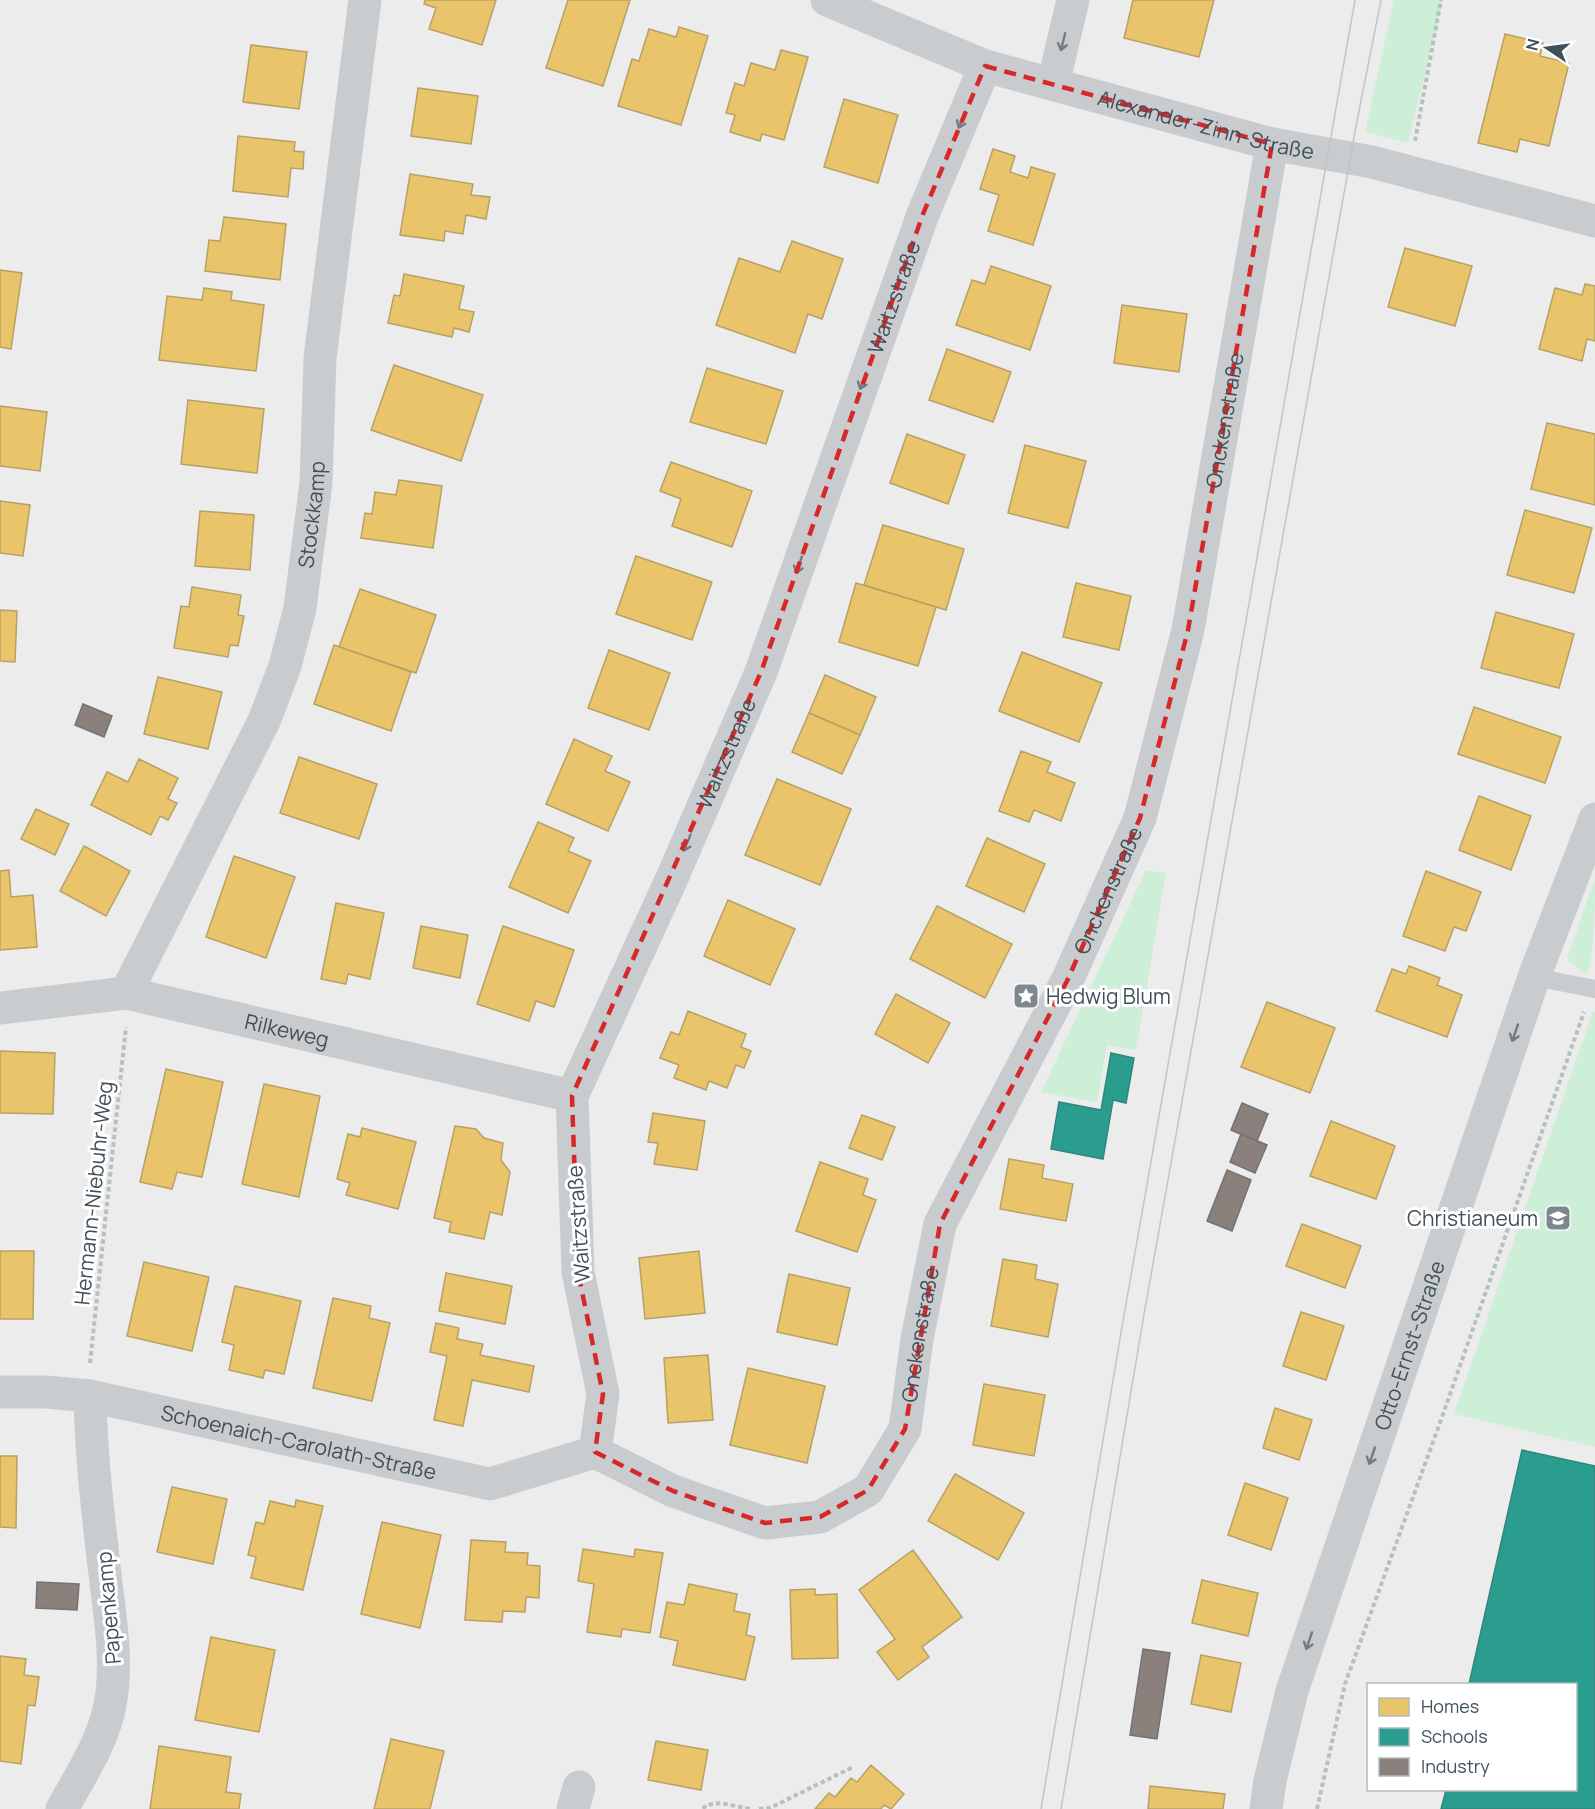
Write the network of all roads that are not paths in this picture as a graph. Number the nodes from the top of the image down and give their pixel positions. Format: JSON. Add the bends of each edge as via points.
{"nodes":[{"id":1,"x":365,"y":0,"type":"edge"},
{"id":2,"x":827,"y":0,"type":"edge"},
{"id":3,"x":1073,"y":0,"type":"edge"},
{"id":4,"x":985,"y":66,"type":"junction"},
{"id":5,"x":1053,"y":84,"type":"junction"},
{"id":6,"x":1272,"y":144,"type":"junction"},
{"id":7,"x":1595,"y":221,"type":"edge"},
{"id":8,"x":1595,"y":819,"type":"edge"},
{"id":9,"x":1534,"y":977,"type":"junction"},
{"id":10,"x":1594,"y":989,"type":"edge"},
{"id":11,"x":126,"y":993,"type":"junction"},
{"id":12,"x":0,"y":1008,"type":"edge"},
{"id":13,"x":572,"y":1096,"type":"junction"},
{"id":14,"x":0,"y":1392,"type":"edge"},
{"id":15,"x":90,"y":1396,"type":"junction"},
{"id":16,"x":595,"y":1452,"type":"junction"},
{"id":17,"x":62,"y":1809,"type":"edge"},
{"id":18,"x":1266,"y":1809,"type":"edge"}],
"edges":[{"from":1,"to":11,"type":"street","name":"Stockkamp","via":[[320,358],[316,483],[300,608],[285,666],[264,721]]},
{"from":2,"to":4,"type":"street","name":"Alexander-Zinn-Straße"},
{"from":3,"to":5,"type":"street","one_way":true},
{"from":4,"to":5,"type":"street","name":"Alexander-Zinn-Straße"},
{"from":4,"to":13,"type":"street","name":"Waitzstraße","one_way":true,"via":[[923,214],[761,672]]},
{"from":5,"to":6,"type":"street","name":"Alexander-Zinn-Straße"},
{"from":6,"to":7,"type":"street","name":"Alexander-Zinn-Straße","via":[[1372,162]]},
{"from":6,"to":16,"type":"street","name":"Onckenstraße","via":[[1188,630],[1140,818],[1067,981],[940,1224],[917,1339],[905,1429],[868,1490],[820,1517],[765,1522],[673,1491]]},
{"from":8,"to":9,"type":"street","name":"Otto-Ernst-Straße"},
{"from":9,"to":10,"type":"lane"},
{"from":9,"to":18,"type":"street","name":"Otto-Ernst-Straße","one_way":true,"via":[[1292,1690]]},
{"from":11,"to":12,"type":"street","name":"Rilkeweg"},
{"from":11,"to":13,"type":"street","name":"Rilkeweg"},
{"from":13,"to":16,"type":"street","name":"Waitzstraße","via":[[578,1272],[603,1394]]},
{"from":14,"to":15,"type":"street","name":"Schoenaich-Carolath-Straße"},
{"from":15,"to":16,"type":"street","name":"Schoenaich-Carolath-Straße","via":[[490,1484]]},
{"from":15,"to":17,"type":"street","name":"Papenkamp","via":[[91,1450],[114,1673],[109,1712],[93,1752]]}]}
